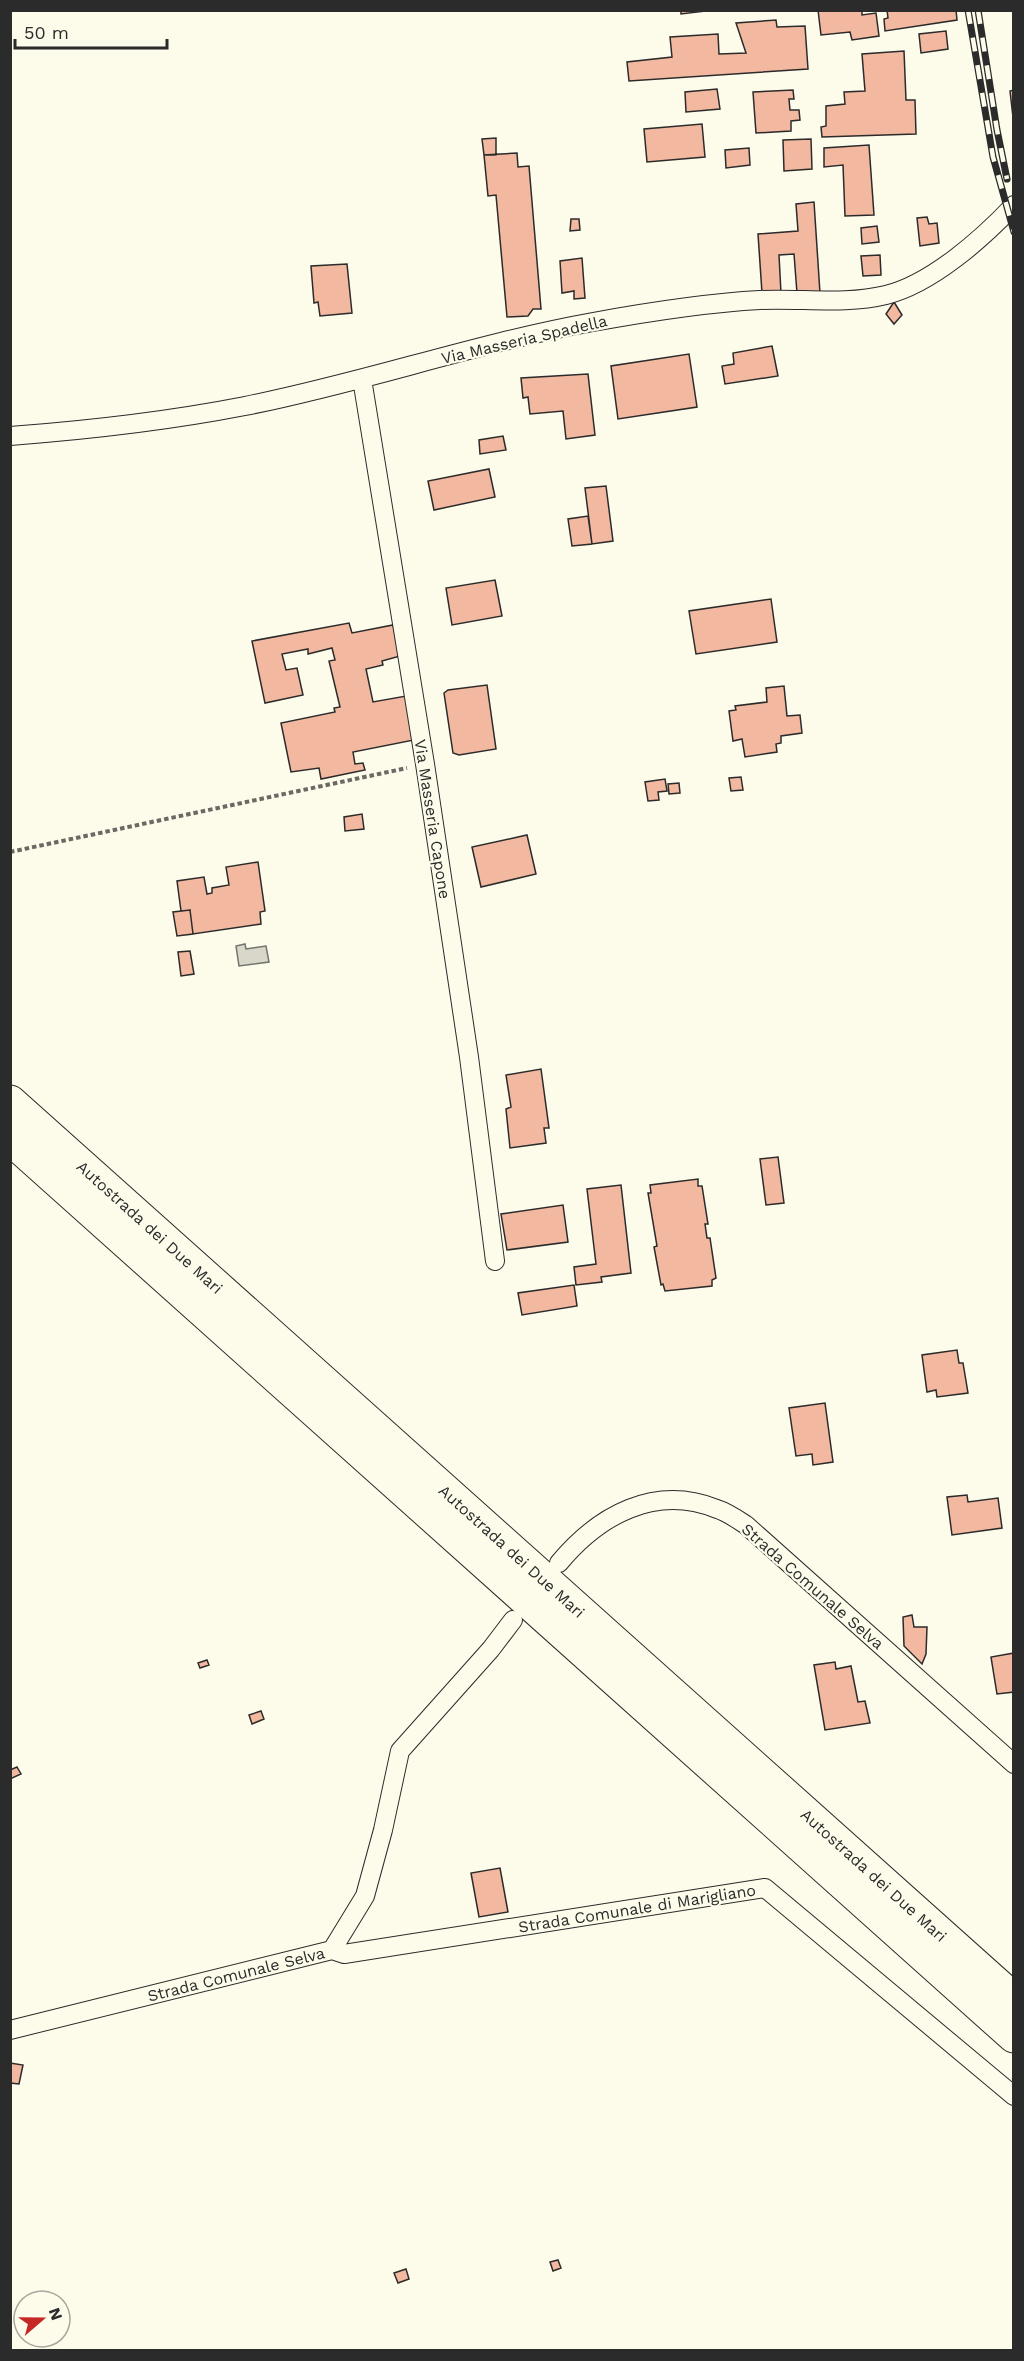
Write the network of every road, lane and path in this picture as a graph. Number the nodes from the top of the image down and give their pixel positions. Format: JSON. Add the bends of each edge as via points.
{"nodes":[{"id":1,"x":1014,"y":205,"type":"edge"},
{"id":2,"x":362,"y":379,"type":"junction"},
{"id":3,"x":10,"y":436,"type":"edge"},
{"id":4,"x":425,"y":764,"type":"junction"},
{"id":5,"x":10,"y":852,"type":"edge"},
{"id":6,"x":10,"y":1102,"type":"edge"},
{"id":7,"x":10,"y":1138,"type":"edge"},
{"id":8,"x":495,"y":1261,"type":"dead end"},
{"id":9,"x":559,"y":1563,"type":"dead end"},
{"id":10,"x":513,"y":1620,"type":"dead end"},
{"id":11,"x":1014,"y":1764,"type":"edge"},
{"id":12,"x":332,"y":1950,"type":"junction"},
{"id":13,"x":1014,"y":2000,"type":"edge"},
{"id":14,"x":10,"y":2030,"type":"edge"},
{"id":15,"x":1014,"y":2036,"type":"edge"},
{"id":16,"x":1014,"y":2096,"type":"edge"}],
"edges":[{"from":1,"to":2,"type":"street","name":"Via Masseria Spadella","via":[[969,248],[915,285],[885,295],[831,301],[760,300],[640,313],[548,330]]},
{"from":2,"to":3,"type":"street","name":"Via Masseria Spadella","via":[[245,406],[98,429]]},
{"from":2,"to":4,"type":"street","name":"Via Masseria Capone"},
{"from":4,"to":5,"type":"path"},
{"from":4,"to":8,"type":"street","name":"Via Masseria Capone"},
{"from":6,"to":13,"type":"highway","name":"Autostrada dei Due Mari"},
{"from":7,"to":15,"type":"highway","name":"Autostrada dei Due Mari"},
{"from":9,"to":11,"type":"street","name":"Strada Comunale Selva","via":[[593,1529],[625,1510],[661,1499],[718,1509],[746,1525]]},
{"from":10,"to":12,"type":"street","name":"Strada Comunale Selva","via":[[400,1751],[365,1896]]},
{"from":12,"to":14,"type":"street","name":"Strada Comunale Selva"},
{"from":12,"to":16,"type":"street","name":"Strada Comunale di Marigliano","via":[[344,1954],[765,1888]]}]}
